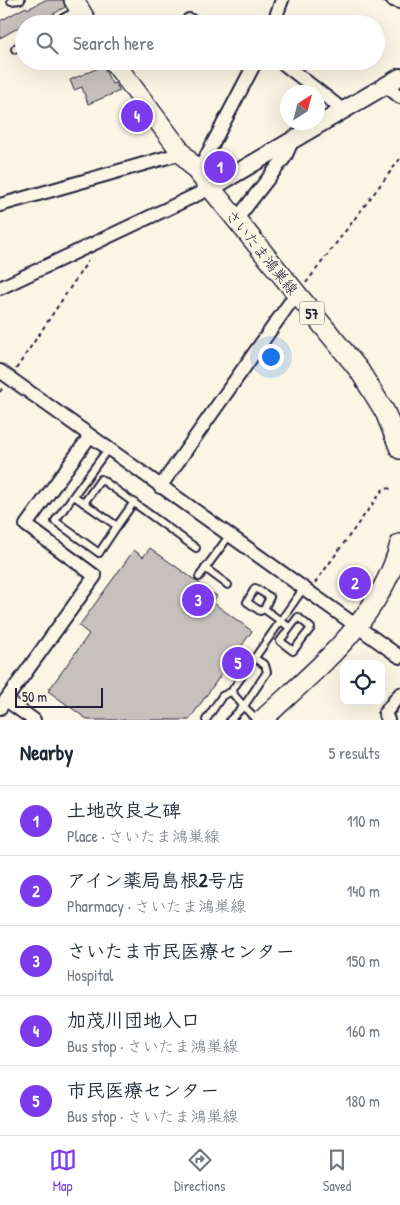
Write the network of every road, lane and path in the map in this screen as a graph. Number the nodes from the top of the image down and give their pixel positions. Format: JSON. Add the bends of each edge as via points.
{"nodes":[{"id":1,"x":21,"y":0,"type":"edge"},
{"id":2,"x":282,"y":0,"type":"edge"},
{"id":3,"x":393,"y":0,"type":"edge"},
{"id":4,"x":11,"y":1,"type":"edge"},
{"id":5,"x":400,"y":2,"type":"edge"},
{"id":6,"x":276,"y":15,"type":"edge"},
{"id":7,"x":120,"y":70,"type":"edge"},
{"id":8,"x":251,"y":70,"type":"edge"},
{"id":9,"x":292,"y":70,"type":"edge"},
{"id":10,"x":400,"y":77,"type":"edge"},
{"id":11,"x":386,"y":86,"type":"junction"},
{"id":12,"x":400,"y":97,"type":"edge"},
{"id":13,"x":343,"y":110,"type":"junction"},
{"id":14,"x":293,"y":139,"type":"junction"},
{"id":15,"x":182,"y":154,"type":"junction"},
{"id":16,"x":400,"y":159,"type":"edge"},
{"id":17,"x":198,"y":172,"type":"junction"},
{"id":18,"x":211,"y":188,"type":"junction"},
{"id":19,"x":0,"y":205,"type":"edge"},
{"id":20,"x":236,"y":220,"type":"junction"},
{"id":21,"x":102,"y":240,"type":"junction"},
{"id":22,"x":0,"y":288,"type":"edge"},
{"id":23,"x":296,"y":294,"type":"junction"},
{"id":24,"x":5,"y":374,"type":"edge"},
{"id":25,"x":90,"y":436,"type":"junction"},
{"id":26,"x":400,"y":448,"type":"edge"},
{"id":27,"x":108,"y":449,"type":"junction"},
{"id":28,"x":160,"y":487,"type":"junction"},
{"id":29,"x":392,"y":489,"type":"dead end"},
{"id":30,"x":74,"y":496,"type":"junction"},
{"id":31,"x":134,"y":502,"type":"junction"},
{"id":32,"x":84,"y":503,"type":"junction"},
{"id":33,"x":117,"y":526,"type":"junction"},
{"id":34,"x":229,"y":536,"type":"junction"},
{"id":35,"x":400,"y":544,"type":"edge"},
{"id":36,"x":196,"y":548,"type":"dead end"},
{"id":37,"x":205,"y":568,"type":"junction"},
{"id":38,"x":199,"y":577,"type":"dead end"},
{"id":39,"x":228,"y":585,"type":"dead end"},
{"id":40,"x":305,"y":591,"type":"junction"},
{"id":41,"x":264,"y":609,"type":"dead end"},
{"id":42,"x":280,"y":621,"type":"junction"},
{"id":43,"x":289,"y":627,"type":"junction"},
{"id":44,"x":356,"y":627,"type":"junction"},
{"id":45,"x":400,"y":657,"type":"edge"},
{"id":46,"x":254,"y":658,"type":"junction"},
{"id":47,"x":233,"y":691,"type":"junction"},
{"id":48,"x":400,"y":694,"type":"edge"},
{"id":49,"x":3,"y":704,"type":"edge"},
{"id":50,"x":244,"y":706,"type":"junction"},
{"id":51,"x":34,"y":720,"type":"edge"},
{"id":52,"x":206,"y":720,"type":"edge"},
{"id":53,"x":230,"y":720,"type":"edge"},
{"id":54,"x":256,"y":720,"type":"edge"},
{"id":55,"x":262,"y":720,"type":"edge"},
{"id":56,"x":388,"y":720,"type":"edge"}],
"edges":[{"from":1,"to":4,"type":"lane"},
{"from":2,"to":6,"type":"street"},
{"from":3,"to":5,"type":"street"},
{"from":7,"to":15,"type":"main road","name":"さいたま鴻巣線","number":"57"},
{"from":8,"to":17,"type":"street"},
{"from":9,"to":13,"type":"street"},
{"from":10,"to":11,"type":"street"},
{"from":11,"to":12,"type":"street"},
{"from":11,"to":13,"type":"street"},
{"from":13,"to":14,"type":"street"},
{"from":14,"to":18,"type":"street"},
{"from":14,"to":20,"type":"street","via":[[285,156]]},
{"from":15,"to":17,"type":"main road","name":"さいたま鴻巣線","number":"57"},
{"from":15,"to":19,"type":"street"},
{"from":16,"to":23,"type":"path"},
{"from":17,"to":18,"type":"main road","name":"さいたま鴻巣線","number":"57"},
{"from":18,"to":20,"type":"main road","name":"さいたま鴻巣線","number":"57"},
{"from":18,"to":21,"type":"street"},
{"from":20,"to":23,"type":"main road","name":"さいたま鴻巣線","number":"57"},
{"from":21,"to":22,"type":"street"},
{"from":21,"to":24,"type":"path"},
{"from":23,"to":26,"type":"main road","name":"さいたま鴻巣線","number":"57","via":[[373,389]]},
{"from":23,"to":28,"type":"street"},
{"from":24,"to":25,"type":"street"},
{"from":25,"to":27,"type":"street"},
{"from":25,"to":49,"type":"street","via":[[26,525],[95,576]]},
{"from":27,"to":28,"type":"street"},
{"from":27,"to":30,"type":"lane"},
{"from":28,"to":34,"type":"street"},
{"from":29,"to":40,"type":"path","via":[[384,488]]},
{"from":30,"to":32,"type":"lane"},
{"from":30,"to":33,"type":"lane","via":[[55,521],[99,553]]},
{"from":31,"to":32,"type":"lane","via":[[101,479]]},
{"from":31,"to":33,"type":"lane"},
{"from":31,"to":36,"type":"lane"},
{"from":32,"to":33,"type":"lane"},
{"from":34,"to":37,"type":"lane"},
{"from":34,"to":40,"type":"street"},
{"from":35,"to":44,"type":"main road","via":[[389,576]]},
{"from":37,"to":38,"type":"lane"},
{"from":37,"to":39,"type":"lane"},
{"from":40,"to":42,"type":"lane"},
{"from":40,"to":44,"type":"street"},
{"from":41,"to":42,"type":"lane"},
{"from":42,"to":43,"type":"lane"},
{"from":42,"to":46,"type":"lane"},
{"from":43,"to":43,"type":"lane","via":[[298,617],[311,628],[293,651],[280,641]]},
{"from":44,"to":45,"type":"street"},
{"from":44,"to":55,"type":"main road"},
{"from":46,"to":47,"type":"lane"},
{"from":46,"to":50,"type":"lane","via":[[266,667],[267,672]]},
{"from":47,"to":50,"type":"lane"},
{"from":47,"to":52,"type":"lane","via":[[222,696]]},
{"from":48,"to":56,"type":"street","via":[[385,713]]},
{"from":49,"to":51,"type":"street"},
{"from":50,"to":53,"type":"lane"},
{"from":50,"to":54,"type":"lane"}]}
